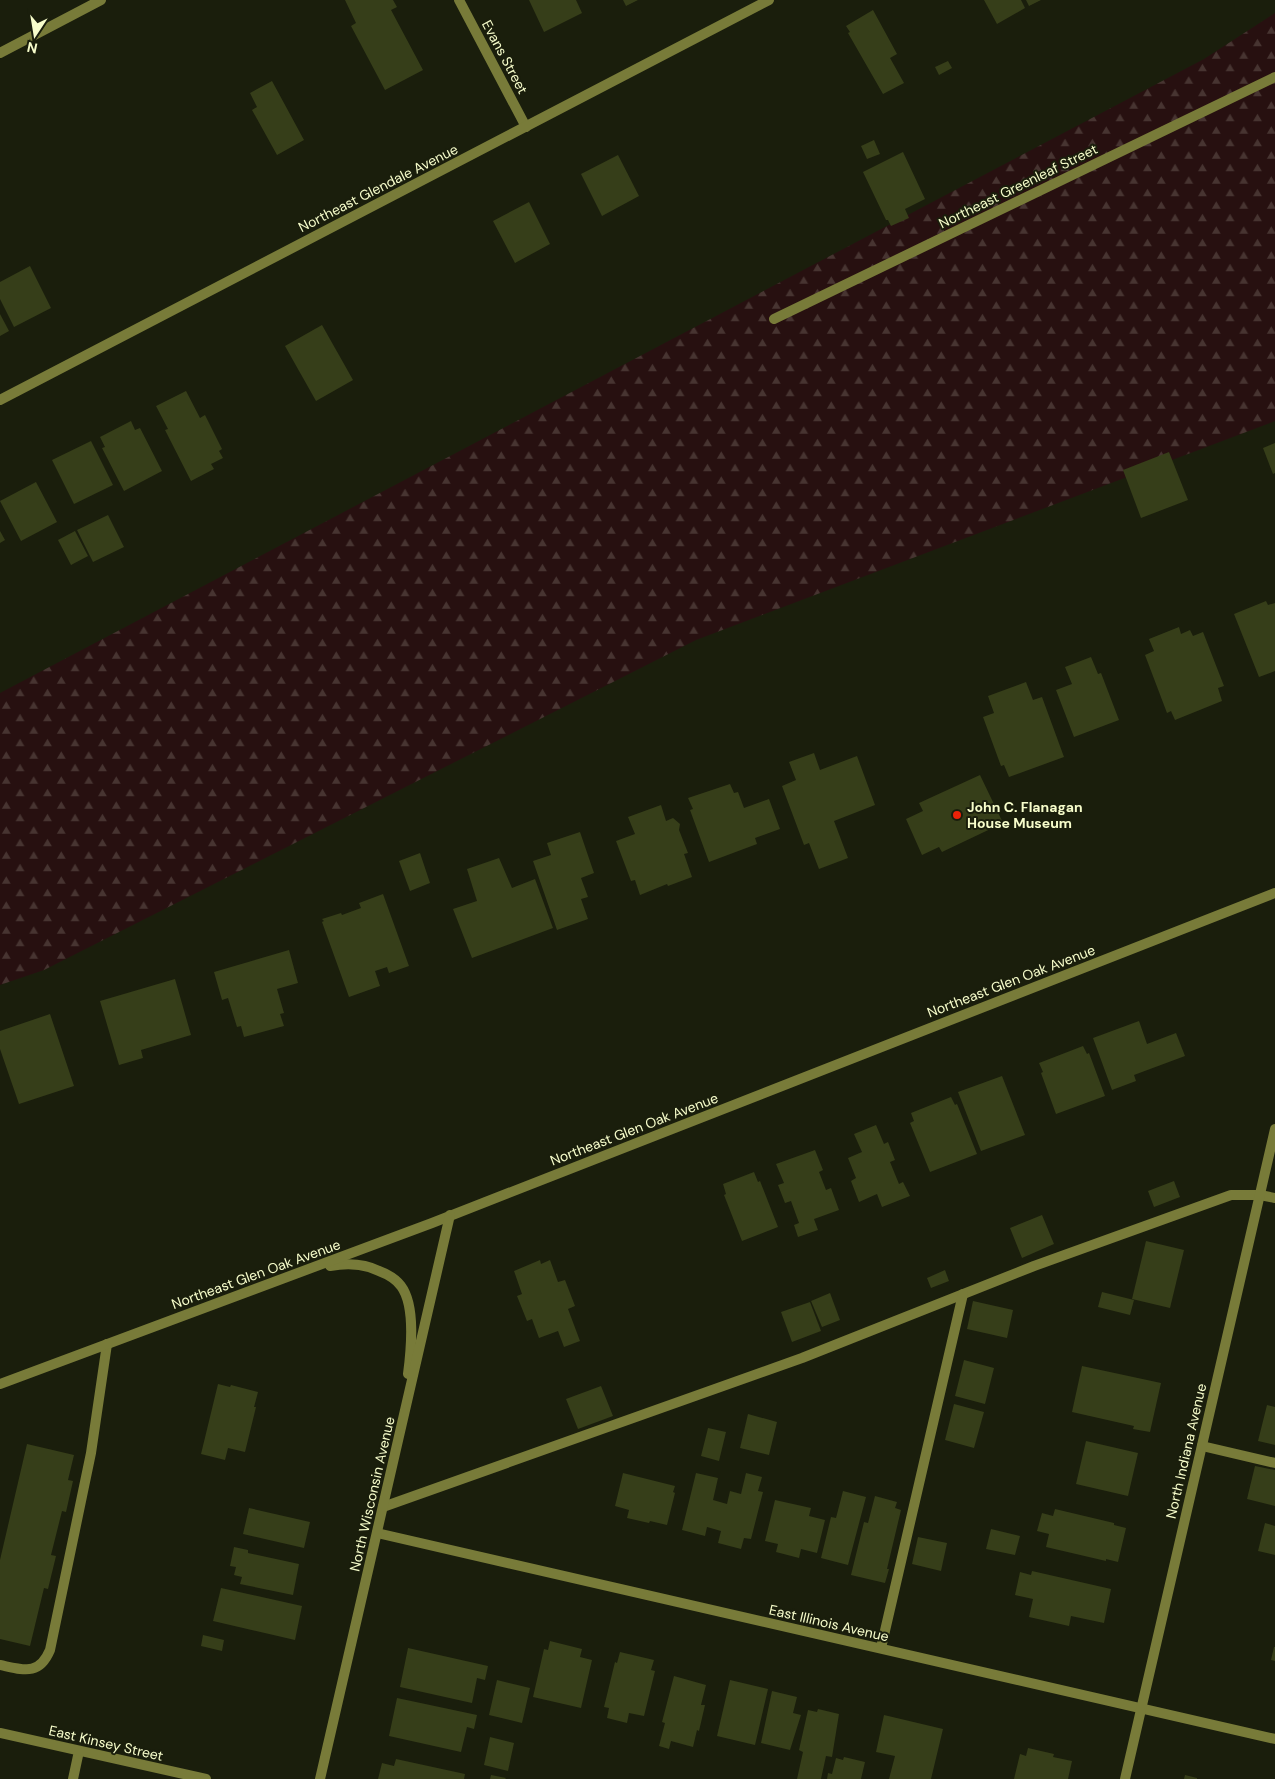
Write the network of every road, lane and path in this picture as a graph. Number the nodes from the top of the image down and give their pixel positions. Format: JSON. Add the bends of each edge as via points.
{"nodes":[{"id":1,"x":101,"y":0,"type":"edge"},
{"id":2,"x":459,"y":0,"type":"edge"},
{"id":3,"x":769,"y":0,"type":"edge"},
{"id":4,"x":0,"y":53,"type":"edge"},
{"id":5,"x":1275,"y":77,"type":"edge"},
{"id":6,"x":526,"y":126,"type":"junction"},
{"id":7,"x":774,"y":319,"type":"dead end"},
{"id":8,"x":0,"y":400,"type":"edge"},
{"id":9,"x":1275,"y":893,"type":"edge"},
{"id":10,"x":1275,"y":1129,"type":"edge"},
{"id":11,"x":1260,"y":1195,"type":"junction"},
{"id":12,"x":1275,"y":1198,"type":"edge"},
{"id":13,"x":450,"y":1215,"type":"junction"},
{"id":14,"x":295,"y":1275,"type":"junction"},
{"id":15,"x":962,"y":1294,"type":"junction"},
{"id":16,"x":107,"y":1344,"type":"junction"},
{"id":17,"x":0,"y":1384,"type":"edge"},
{"id":18,"x":403,"y":1423,"type":"junction"},
{"id":19,"x":1202,"y":1446,"type":"junction"},
{"id":20,"x":1275,"y":1463,"type":"edge"},
{"id":21,"x":383,"y":1507,"type":"junction"},
{"id":22,"x":377,"y":1533,"type":"junction"},
{"id":23,"x":881,"y":1648,"type":"junction"},
{"id":24,"x":0,"y":1665,"type":"edge"},
{"id":25,"x":1141,"y":1708,"type":"junction"},
{"id":26,"x":0,"y":1733,"type":"edge"},
{"id":27,"x":1275,"y":1739,"type":"edge"},
{"id":28,"x":79,"y":1751,"type":"junction"},
{"id":29,"x":73,"y":1779,"type":"edge"},
{"id":30,"x":206,"y":1779,"type":"edge"},
{"id":31,"x":320,"y":1779,"type":"edge"},
{"id":32,"x":1125,"y":1779,"type":"edge"}],
"edges":[{"from":1,"to":4,"type":"street"},
{"from":2,"to":6,"type":"street","name":"Evans Street"},
{"from":3,"to":6,"type":"street","name":"Northeast Glendale Avenue"},
{"from":5,"to":7,"type":"street","name":"Northeast Greenleaf Street"},
{"from":6,"to":8,"type":"street","name":"Northeast Glendale Avenue"},
{"from":9,"to":13,"type":"street","name":"Northeast Glen Oak Avenue"},
{"from":10,"to":11,"type":"street","name":"North Indiana Avenue"},
{"from":11,"to":12,"type":"street"},
{"from":11,"to":15,"type":"street","via":[[1231,1195]]},
{"from":11,"to":19,"type":"street","name":"North Indiana Avenue"},
{"from":13,"to":14,"type":"street","name":"Northeast Glen Oak Avenue"},
{"from":13,"to":18,"type":"street","name":"North Wisconsin Avenue"},
{"from":14,"to":16,"type":"street","name":"Northeast Glen Oak Avenue"},
{"from":14,"to":18,"type":"street","via":[[335,1265],[355,1264],[382,1272],[400,1284],[408,1299],[411,1332]]},
{"from":15,"to":21,"type":"street","via":[[802,1358]]},
{"from":15,"to":23,"type":"street"},
{"from":16,"to":17,"type":"street","name":"Northeast Glen Oak Avenue"},
{"from":16,"to":24,"type":"street","via":[[91,1453],[50,1650],[45,1662],[35,1669]]},
{"from":18,"to":21,"type":"street","name":"North Wisconsin Avenue"},
{"from":19,"to":20,"type":"street"},
{"from":19,"to":25,"type":"street","name":"North Indiana Avenue"},
{"from":21,"to":22,"type":"street","name":"North Wisconsin Avenue"},
{"from":22,"to":23,"type":"street","name":"East Illinois Avenue"},
{"from":22,"to":31,"type":"street","name":"North Wisconsin Avenue"},
{"from":23,"to":25,"type":"street","name":"East Illinois Avenue"},
{"from":25,"to":27,"type":"street","name":"East Illinois Avenue"},
{"from":25,"to":32,"type":"street","name":"North Indiana Avenue"},
{"from":26,"to":28,"type":"street","name":"East Kinsey Street"},
{"from":28,"to":29,"type":"street"},
{"from":28,"to":30,"type":"street","name":"East Kinsey Street"}]}
